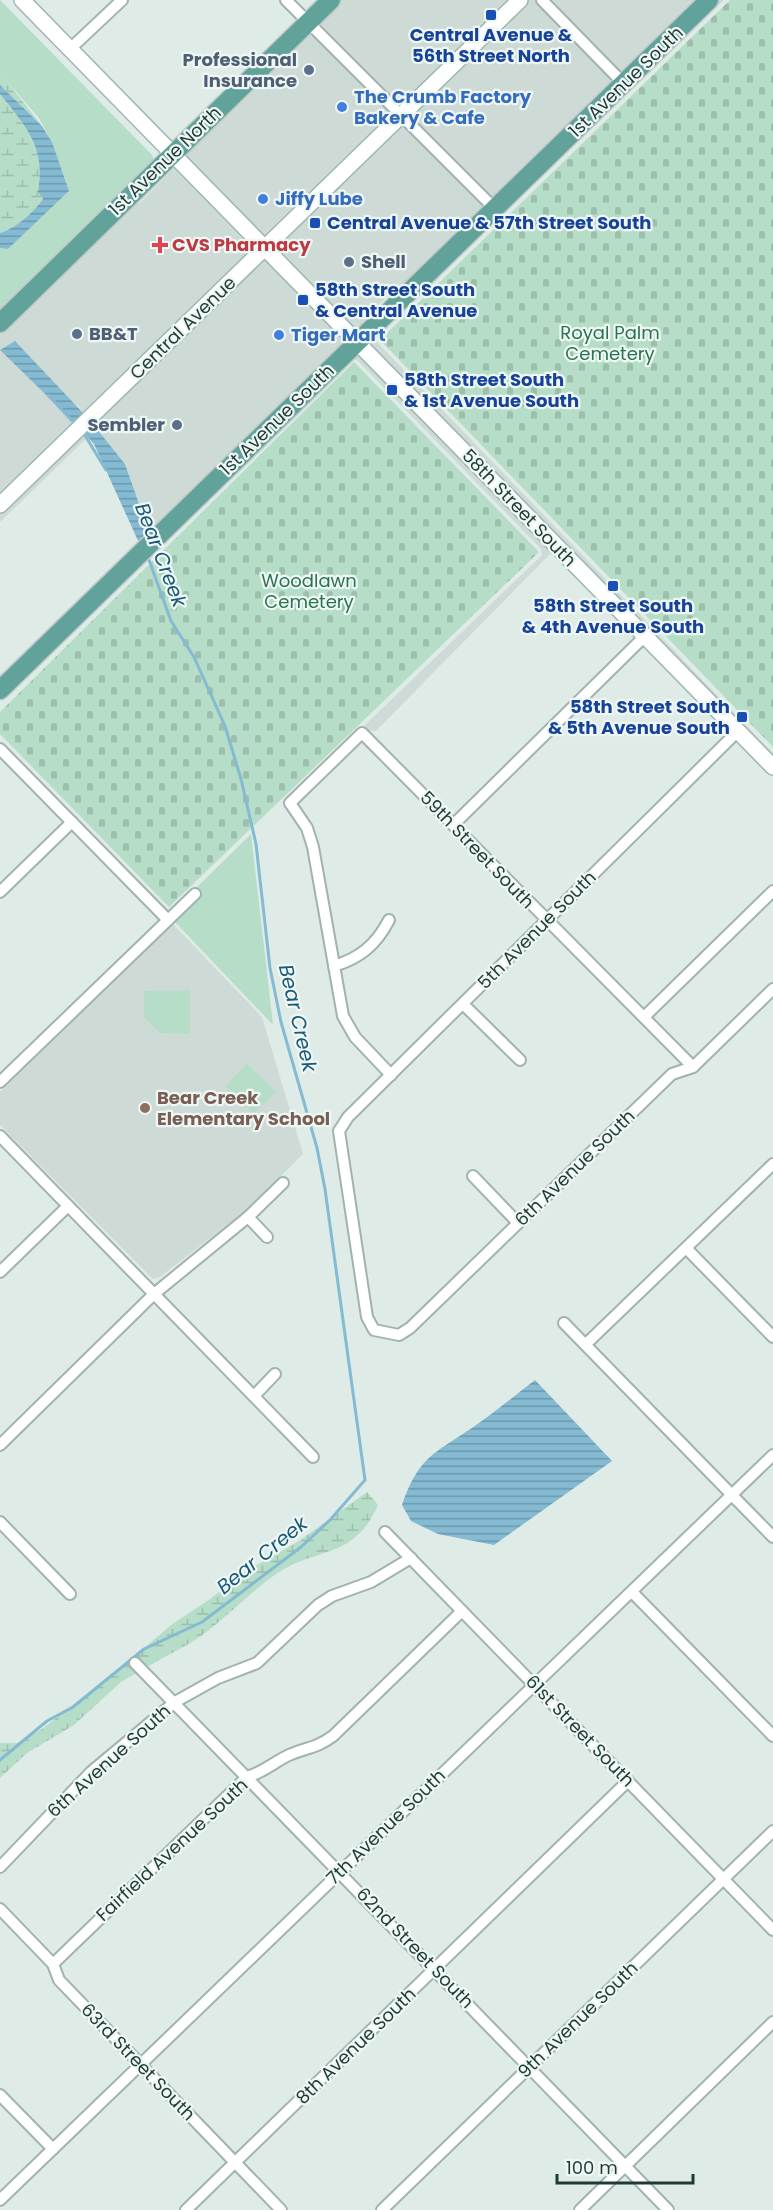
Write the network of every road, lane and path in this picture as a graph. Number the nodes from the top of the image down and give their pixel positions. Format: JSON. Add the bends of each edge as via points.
{"nodes":[{"id":1,"x":22,"y":0,"type":"edge"},
{"id":2,"x":122,"y":0,"type":"edge"},
{"id":3,"x":286,"y":0,"type":"edge"},
{"id":4,"x":332,"y":0,"type":"edge"},
{"id":5,"x":520,"y":0,"type":"edge"},
{"id":6,"x":542,"y":0,"type":"edge"},
{"id":7,"x":709,"y":0,"type":"edge"},
{"id":8,"x":309,"y":22,"type":"junction"},
{"id":9,"x":70,"y":49,"type":"junction"},
{"id":10,"x":623,"y":83,"type":"junction"},
{"id":11,"x":401,"y":115,"type":"junction"},
{"id":12,"x":172,"y":153,"type":"junction"},
{"id":13,"x":495,"y":209,"type":"junction"},
{"id":14,"x":266,"y":247,"type":"junction"},
{"id":15,"x":0,"y":323,"type":"edge"},
{"id":16,"x":358,"y":342,"type":"junction"},
{"id":17,"x":0,"y":505,"type":"edge"},
{"id":18,"x":644,"y":637,"type":"junction"},
{"id":19,"x":0,"y":690,"type":"edge"},
{"id":20,"x":738,"y":731,"type":"junction"},
{"id":21,"x":0,"y":748,"type":"edge"},
{"id":22,"x":773,"y":767,"type":"edge"},
{"id":23,"x":72,"y":822,"type":"junction"},
{"id":24,"x":453,"y":825,"type":"junction"},
{"id":25,"x":773,"y":891,"type":"edge"},
{"id":26,"x":0,"y":892,"type":"edge"},
{"id":27,"x":195,"y":894,"type":"dead end"},
{"id":28,"x":168,"y":920,"type":"junction"},
{"id":29,"x":389,"y":920,"type":"dead end"},
{"id":30,"x":545,"y":920,"type":"junction"},
{"id":31,"x":334,"y":966,"type":"junction"},
{"id":32,"x":773,"y":989,"type":"edge"},
{"id":33,"x":464,"y":1005,"type":"junction"},
{"id":34,"x":644,"y":1017,"type":"junction"},
{"id":35,"x":519,"y":1060,"type":"dead end"},
{"id":36,"x":693,"y":1067,"type":"junction"},
{"id":37,"x":391,"y":1074,"type":"junction"},
{"id":38,"x":0,"y":1082,"type":"edge"},
{"id":39,"x":0,"y":1136,"type":"edge"},
{"id":40,"x":773,"y":1164,"type":"edge"},
{"id":41,"x":473,"y":1176,"type":"dead end"},
{"id":42,"x":283,"y":1183,"type":"dead end"},
{"id":43,"x":68,"y":1206,"type":"junction"},
{"id":44,"x":248,"y":1217,"type":"junction"},
{"id":45,"x":518,"y":1223,"type":"junction"},
{"id":46,"x":267,"y":1237,"type":"dead end"},
{"id":47,"x":687,"y":1248,"type":"junction"},
{"id":48,"x":0,"y":1272,"type":"edge"},
{"id":49,"x":154,"y":1294,"type":"junction"},
{"id":50,"x":564,"y":1323,"type":"dead end"},
{"id":51,"x":374,"y":1330,"type":"joint"},
{"id":52,"x":773,"y":1337,"type":"edge"},
{"id":53,"x":586,"y":1344,"type":"junction"},
{"id":54,"x":275,"y":1374,"type":"dead end"},
{"id":55,"x":254,"y":1396,"type":"junction"},
{"id":56,"x":0,"y":1445,"type":"edge"},
{"id":57,"x":773,"y":1455,"type":"edge"},
{"id":58,"x":312,"y":1456,"type":"dead end"},
{"id":59,"x":732,"y":1494,"type":"junction"},
{"id":60,"x":0,"y":1522,"type":"edge"},
{"id":61,"x":385,"y":1532,"type":"dead end"},
{"id":62,"x":773,"y":1537,"type":"edge"},
{"id":63,"x":411,"y":1558,"type":"junction"},
{"id":64,"x":632,"y":1592,"type":"junction"},
{"id":65,"x":70,"y":1594,"type":"dead end"},
{"id":66,"x":462,"y":1611,"type":"junction"},
{"id":67,"x":135,"y":1663,"type":"dead end"},
{"id":68,"x":535,"y":1685,"type":"junction"},
{"id":69,"x":175,"y":1702,"type":"junction"},
{"id":70,"x":773,"y":1736,"type":"edge"},
{"id":71,"x":247,"y":1776,"type":"junction"},
{"id":72,"x":628,"y":1781,"type":"junction"},
{"id":73,"x":773,"y":1831,"type":"edge"},
{"id":74,"x":0,"y":1868,"type":"edge"},
{"id":75,"x":340,"y":1871,"type":"junction"},
{"id":76,"x":723,"y":1879,"type":"junction"},
{"id":77,"x":0,"y":1910,"type":"edge"},
{"id":78,"x":773,"y":1930,"type":"edge"},
{"id":79,"x":53,"y":1964,"type":"junction"},
{"id":80,"x":435,"y":1969,"type":"junction"},
{"id":81,"x":773,"y":2022,"type":"edge"},
{"id":82,"x":140,"y":2065,"type":"junction"},
{"id":83,"x":530,"y":2067,"type":"junction"},
{"id":84,"x":0,"y":2095,"type":"edge"},
{"id":85,"x":53,"y":2149,"type":"junction"},
{"id":86,"x":235,"y":2163,"type":"junction"},
{"id":87,"x":625,"y":2165,"type":"junction"},
{"id":88,"x":0,"y":2200,"type":"edge"},
{"id":89,"x":186,"y":2210,"type":"edge"},
{"id":90,"x":281,"y":2210,"type":"edge"},
{"id":91,"x":382,"y":2210,"type":"edge"},
{"id":92,"x":580,"y":2210,"type":"edge"},
{"id":93,"x":668,"y":2210,"type":"edge"}],
"edges":[{"from":1,"to":9,"type":"street","name":"58th Street South"},
{"from":2,"to":9,"type":"street"},
{"from":3,"to":8,"type":"street"},
{"from":4,"to":8,"type":"main road","name":"1st Avenue North"},
{"from":5,"to":11,"type":"street","name":"Central Avenue"},
{"from":6,"to":10,"type":"street"},
{"from":7,"to":10,"type":"main road","name":"1st Avenue South"},
{"from":8,"to":11,"type":"street"},
{"from":8,"to":12,"type":"main road","name":"1st Avenue North"},
{"from":9,"to":12,"type":"street","name":"58th Street South"},
{"from":10,"to":13,"type":"main road","name":"1st Avenue South"},
{"from":11,"to":13,"type":"street"},
{"from":11,"to":14,"type":"street","name":"Central Avenue"},
{"from":12,"to":14,"type":"street","name":"58th Street South"},
{"from":12,"to":15,"type":"main road","name":"1st Avenue North"},
{"from":13,"to":16,"type":"main road","name":"1st Avenue South"},
{"from":14,"to":16,"type":"street","name":"58th Street South"},
{"from":14,"to":17,"type":"street","name":"Central Avenue"},
{"from":16,"to":18,"type":"street","name":"58th Street South"},
{"from":16,"to":19,"type":"main road","name":"1st Avenue South"},
{"from":18,"to":20,"type":"street","name":"58th Street South"},
{"from":18,"to":24,"type":"street"},
{"from":20,"to":22,"type":"street","name":"58th Street South"},
{"from":20,"to":30,"type":"street","name":"5th Avenue South"},
{"from":21,"to":23,"type":"street"},
{"from":23,"to":26,"type":"street"},
{"from":23,"to":28,"type":"street"},
{"from":24,"to":30,"type":"street","name":"59th Street South"},
{"from":24,"to":31,"type":"street","name":"59th Street South","via":[[363,733],[290,803],[307,828],[313,847]]},
{"from":25,"to":34,"type":"street"},
{"from":27,"to":28,"type":"street"},
{"from":28,"to":38,"type":"street"},
{"from":29,"to":31,"type":"street","via":[[381,936],[364,953]]},
{"from":30,"to":33,"type":"street","name":"5th Avenue South"},
{"from":30,"to":34,"type":"street","name":"59th Street South"},
{"from":31,"to":37,"type":"street","via":[[343,1016],[355,1037]]},
{"from":32,"to":36,"type":"street","name":"6th Avenue South"},
{"from":33,"to":35,"type":"street"},
{"from":33,"to":37,"type":"street","name":"5th Avenue South"},
{"from":34,"to":36,"type":"street","name":"59th Street South"},
{"from":36,"to":45,"type":"street","name":"6th Avenue South","via":[[672,1074]]},
{"from":37,"to":51,"type":"street","name":"5th Avenue South","via":[[339,1131],[367,1317]]},
{"from":39,"to":43,"type":"street"},
{"from":40,"to":47,"type":"street"},
{"from":41,"to":45,"type":"street"},
{"from":42,"to":44,"type":"street"},
{"from":43,"to":48,"type":"street"},
{"from":43,"to":49,"type":"street"},
{"from":44,"to":46,"type":"street"},
{"from":44,"to":49,"type":"street"},
{"from":45,"to":51,"type":"street","name":"6th Avenue South","via":[[410,1328],[399,1335]]},
{"from":47,"to":52,"type":"street"},
{"from":47,"to":53,"type":"street"},
{"from":49,"to":55,"type":"street"},
{"from":49,"to":56,"type":"street"},
{"from":50,"to":53,"type":"street"},
{"from":53,"to":59,"type":"street"},
{"from":54,"to":55,"type":"street"},
{"from":55,"to":58,"type":"street"},
{"from":57,"to":59,"type":"street","name":"7th Avenue South"},
{"from":59,"to":62,"type":"street"},
{"from":59,"to":64,"type":"street","name":"7th Avenue South"},
{"from":60,"to":65,"type":"street"},
{"from":61,"to":63,"type":"street","name":"61st Street South"},
{"from":63,"to":66,"type":"street","name":"61st Street South"},
{"from":63,"to":69,"type":"street","name":"6th Avenue South","via":[[371,1582],[332,1596],[257,1663],[218,1678]]},
{"from":64,"to":68,"type":"street","name":"7th Avenue South"},
{"from":64,"to":70,"type":"street"},
{"from":66,"to":68,"type":"street","name":"61st Street South"},
{"from":66,"to":71,"type":"street","name":"Fairfield Avenue South","via":[[333,1736],[316,1748],[292,1753],[262,1773]]},
{"from":67,"to":69,"type":"street","name":"62nd Street South"},
{"from":68,"to":72,"type":"street","name":"61st Street South"},
{"from":68,"to":75,"type":"street","name":"7th Avenue South"},
{"from":69,"to":71,"type":"street","name":"62nd Street South"},
{"from":69,"to":74,"type":"street","name":"6th Avenue South","via":[[91,1772]]},
{"from":71,"to":75,"type":"street","name":"62nd Street South"},
{"from":71,"to":79,"type":"street","name":"Fairfield Avenue South"},
{"from":72,"to":76,"type":"street","name":"61st Street South"},
{"from":72,"to":80,"type":"street","name":"8th Avenue South"},
{"from":73,"to":76,"type":"street","name":"9th Avenue South"},
{"from":75,"to":80,"type":"street","name":"62nd Street South"},
{"from":75,"to":82,"type":"street","name":"7th Avenue South"},
{"from":76,"to":78,"type":"street","name":"61st Street South"},
{"from":76,"to":83,"type":"street","name":"9th Avenue South"},
{"from":77,"to":79,"type":"street","name":"63rd Street South"},
{"from":79,"to":82,"type":"street","name":"63rd Street South","via":[[59,1980]]},
{"from":80,"to":83,"type":"street","name":"62nd Street South"},
{"from":80,"to":86,"type":"street","name":"8th Avenue South"},
{"from":81,"to":87,"type":"street"},
{"from":82,"to":85,"type":"street","name":"7th Avenue South"},
{"from":82,"to":86,"type":"street","name":"63rd Street South"},
{"from":83,"to":87,"type":"street","name":"62nd Street South"},
{"from":83,"to":91,"type":"street","name":"9th Avenue South"},
{"from":84,"to":85,"type":"street"},
{"from":85,"to":88,"type":"street","name":"7th Avenue South"},
{"from":86,"to":89,"type":"street","name":"8th Avenue South"},
{"from":86,"to":90,"type":"street","name":"63rd Street South"},
{"from":87,"to":92,"type":"street"},
{"from":87,"to":93,"type":"street","name":"62nd Street South"}]}
